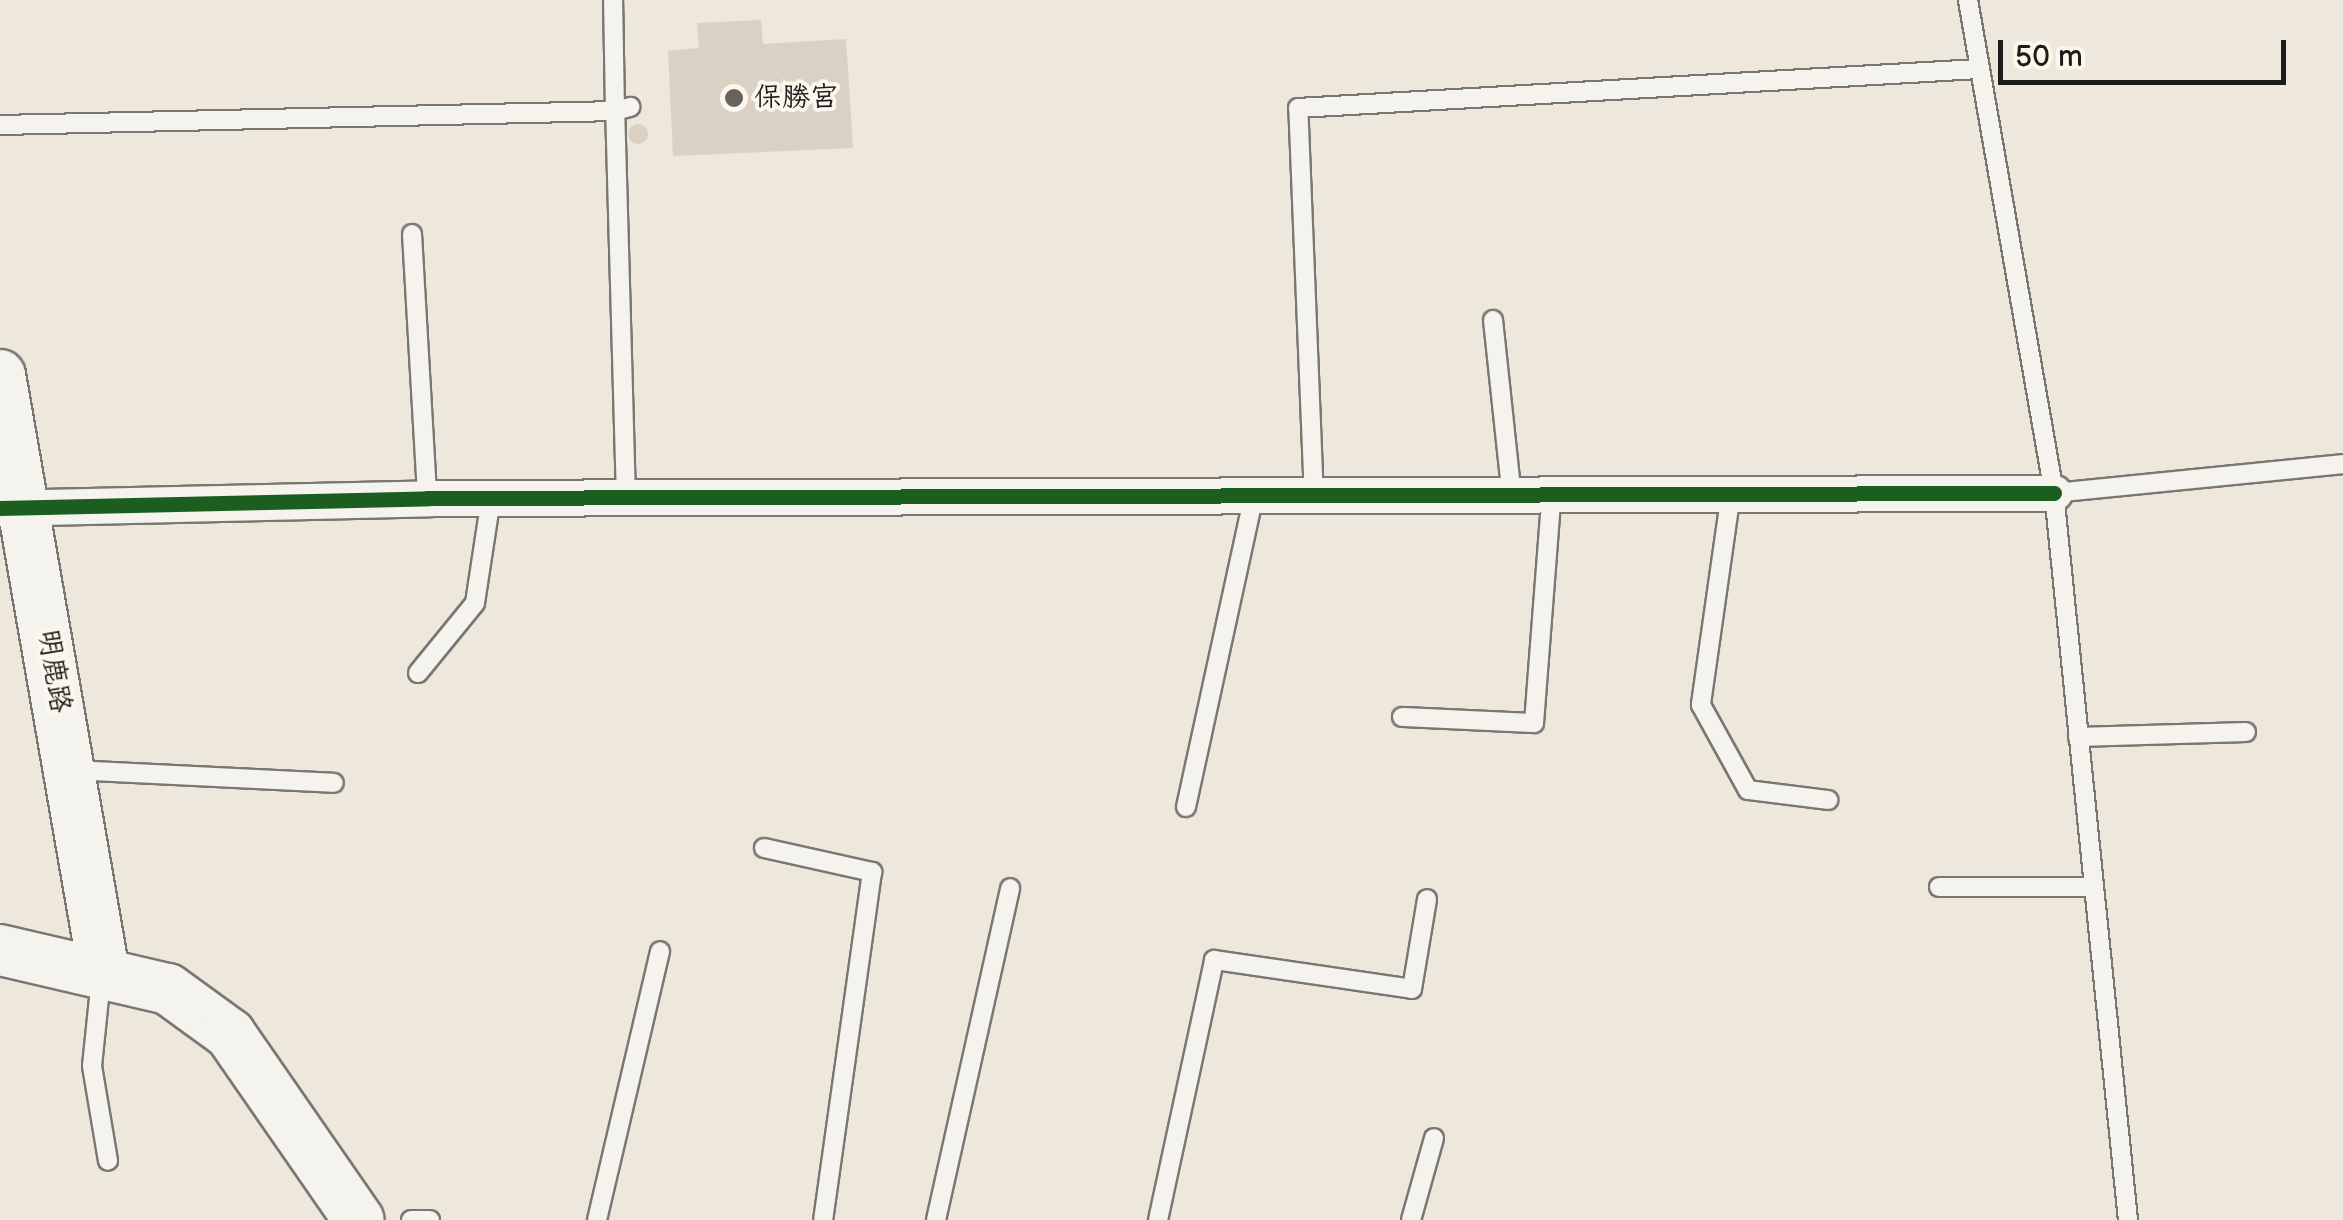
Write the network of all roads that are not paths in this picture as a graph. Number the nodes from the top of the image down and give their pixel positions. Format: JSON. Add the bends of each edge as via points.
{"nodes":[{"id":1,"x":613,"y":0,"type":"edge"},
{"id":2,"x":1968,"y":0,"type":"edge"},
{"id":3,"x":1978,"y":69,"type":"junction"},
{"id":4,"x":623,"y":109,"type":"junction"},
{"id":5,"x":0,"y":125,"type":"edge"},
{"id":6,"x":412,"y":234,"type":"dead end"},
{"id":7,"x":1493,"y":320,"type":"dead end"},
{"id":8,"x":0,"y":376,"type":"edge"},
{"id":9,"x":2343,"y":464,"type":"edge"},
{"id":10,"x":2054,"y":493,"type":"junction"},
{"id":11,"x":427,"y":498,"type":"junction"},
{"id":12,"x":491,"y":498,"type":"junction"},
{"id":13,"x":626,"y":499,"type":"junction"},
{"id":14,"x":1314,"y":499,"type":"junction"},
{"id":15,"x":1512,"y":499,"type":"junction"},
{"id":16,"x":1253,"y":500,"type":"junction"},
{"id":17,"x":1551,"y":500,"type":"junction"},
{"id":18,"x":1730,"y":500,"type":"junction"},
{"id":19,"x":13,"y":508,"type":"edge"},
{"id":20,"x":418,"y":673,"type":"dead end"},
{"id":21,"x":1402,"y":717,"type":"dead end"},
{"id":22,"x":2246,"y":732,"type":"dead end"},
{"id":23,"x":2078,"y":737,"type":"junction"},
{"id":24,"x":70,"y":770,"type":"junction"},
{"id":25,"x":334,"y":782,"type":"dead end"},
{"id":26,"x":1828,"y":800,"type":"dead end"},
{"id":27,"x":1186,"y":806,"type":"dead end"},
{"id":28,"x":764,"y":848,"type":"dead end"},
{"id":29,"x":1939,"y":886,"type":"dead end"},
{"id":30,"x":2094,"y":887,"type":"junction"},
{"id":31,"x":1010,"y":888,"type":"dead end"},
{"id":32,"x":1427,"y":899,"type":"dead end"},
{"id":33,"x":0,"y":950,"type":"edge"},
{"id":34,"x":660,"y":951,"type":"dead end"},
{"id":35,"x":102,"y":967,"type":"junction"},
{"id":36,"x":1434,"y":1138,"type":"dead end"},
{"id":37,"x":108,"y":1161,"type":"dead end"},
{"id":38,"x":359,"y":1220,"type":"edge"},
{"id":39,"x":411,"y":1220,"type":"edge"},
{"id":40,"x":430,"y":1220,"type":"edge"},
{"id":41,"x":596,"y":1220,"type":"edge"},
{"id":42,"x":822,"y":1220,"type":"edge"},
{"id":43,"x":936,"y":1220,"type":"edge"},
{"id":44,"x":1158,"y":1220,"type":"edge"},
{"id":45,"x":1411,"y":1220,"type":"edge"},
{"id":46,"x":2128,"y":1220,"type":"edge"}],
"edges":[{"from":1,"to":4,"type":"lane"},
{"from":2,"to":3,"type":"lane"},
{"from":3,"to":10,"type":"lane"},
{"from":3,"to":14,"type":"lane","via":[[1298,108]]},
{"from":4,"to":5,"type":"lane"},
{"from":4,"to":13,"type":"lane"},
{"from":6,"to":11,"type":"lane"},
{"from":7,"to":15,"type":"lane"},
{"from":8,"to":19,"type":"street","name":"明鹿路"},
{"from":9,"to":10,"type":"lane"},
{"from":10,"to":18,"type":"street"},
{"from":10,"to":23,"type":"lane"},
{"from":11,"to":12,"type":"street"},
{"from":11,"to":19,"type":"street"},
{"from":12,"to":13,"type":"street"},
{"from":12,"to":20,"type":"lane","via":[[475,603]]},
{"from":13,"to":16,"type":"street"},
{"from":14,"to":15,"type":"street"},
{"from":14,"to":16,"type":"street"},
{"from":15,"to":17,"type":"street"},
{"from":16,"to":27,"type":"lane"},
{"from":17,"to":18,"type":"street"},
{"from":17,"to":21,"type":"lane","via":[[1534,723]]},
{"from":18,"to":26,"type":"lane","via":[[1702,705],[1748,790]]},
{"from":19,"to":24,"type":"street","name":"明鹿路"},
{"from":22,"to":23,"type":"lane"},
{"from":23,"to":30,"type":"lane"},
{"from":24,"to":25,"type":"lane"},
{"from":24,"to":35,"type":"street","name":"明鹿路"},
{"from":28,"to":42,"type":"lane","via":[[872,872]]},
{"from":29,"to":30,"type":"lane"},
{"from":30,"to":46,"type":"lane"},
{"from":31,"to":43,"type":"lane"},
{"from":32,"to":44,"type":"lane","via":[[1412,990],[1214,960]]},
{"from":33,"to":35,"type":"street"},
{"from":34,"to":41,"type":"lane"},
{"from":35,"to":37,"type":"lane","via":[[92,1066]]},
{"from":35,"to":38,"type":"street","via":[[168,989],[230,1034]]},
{"from":36,"to":45,"type":"lane"},
{"from":39,"to":40,"type":"lane"}]}
